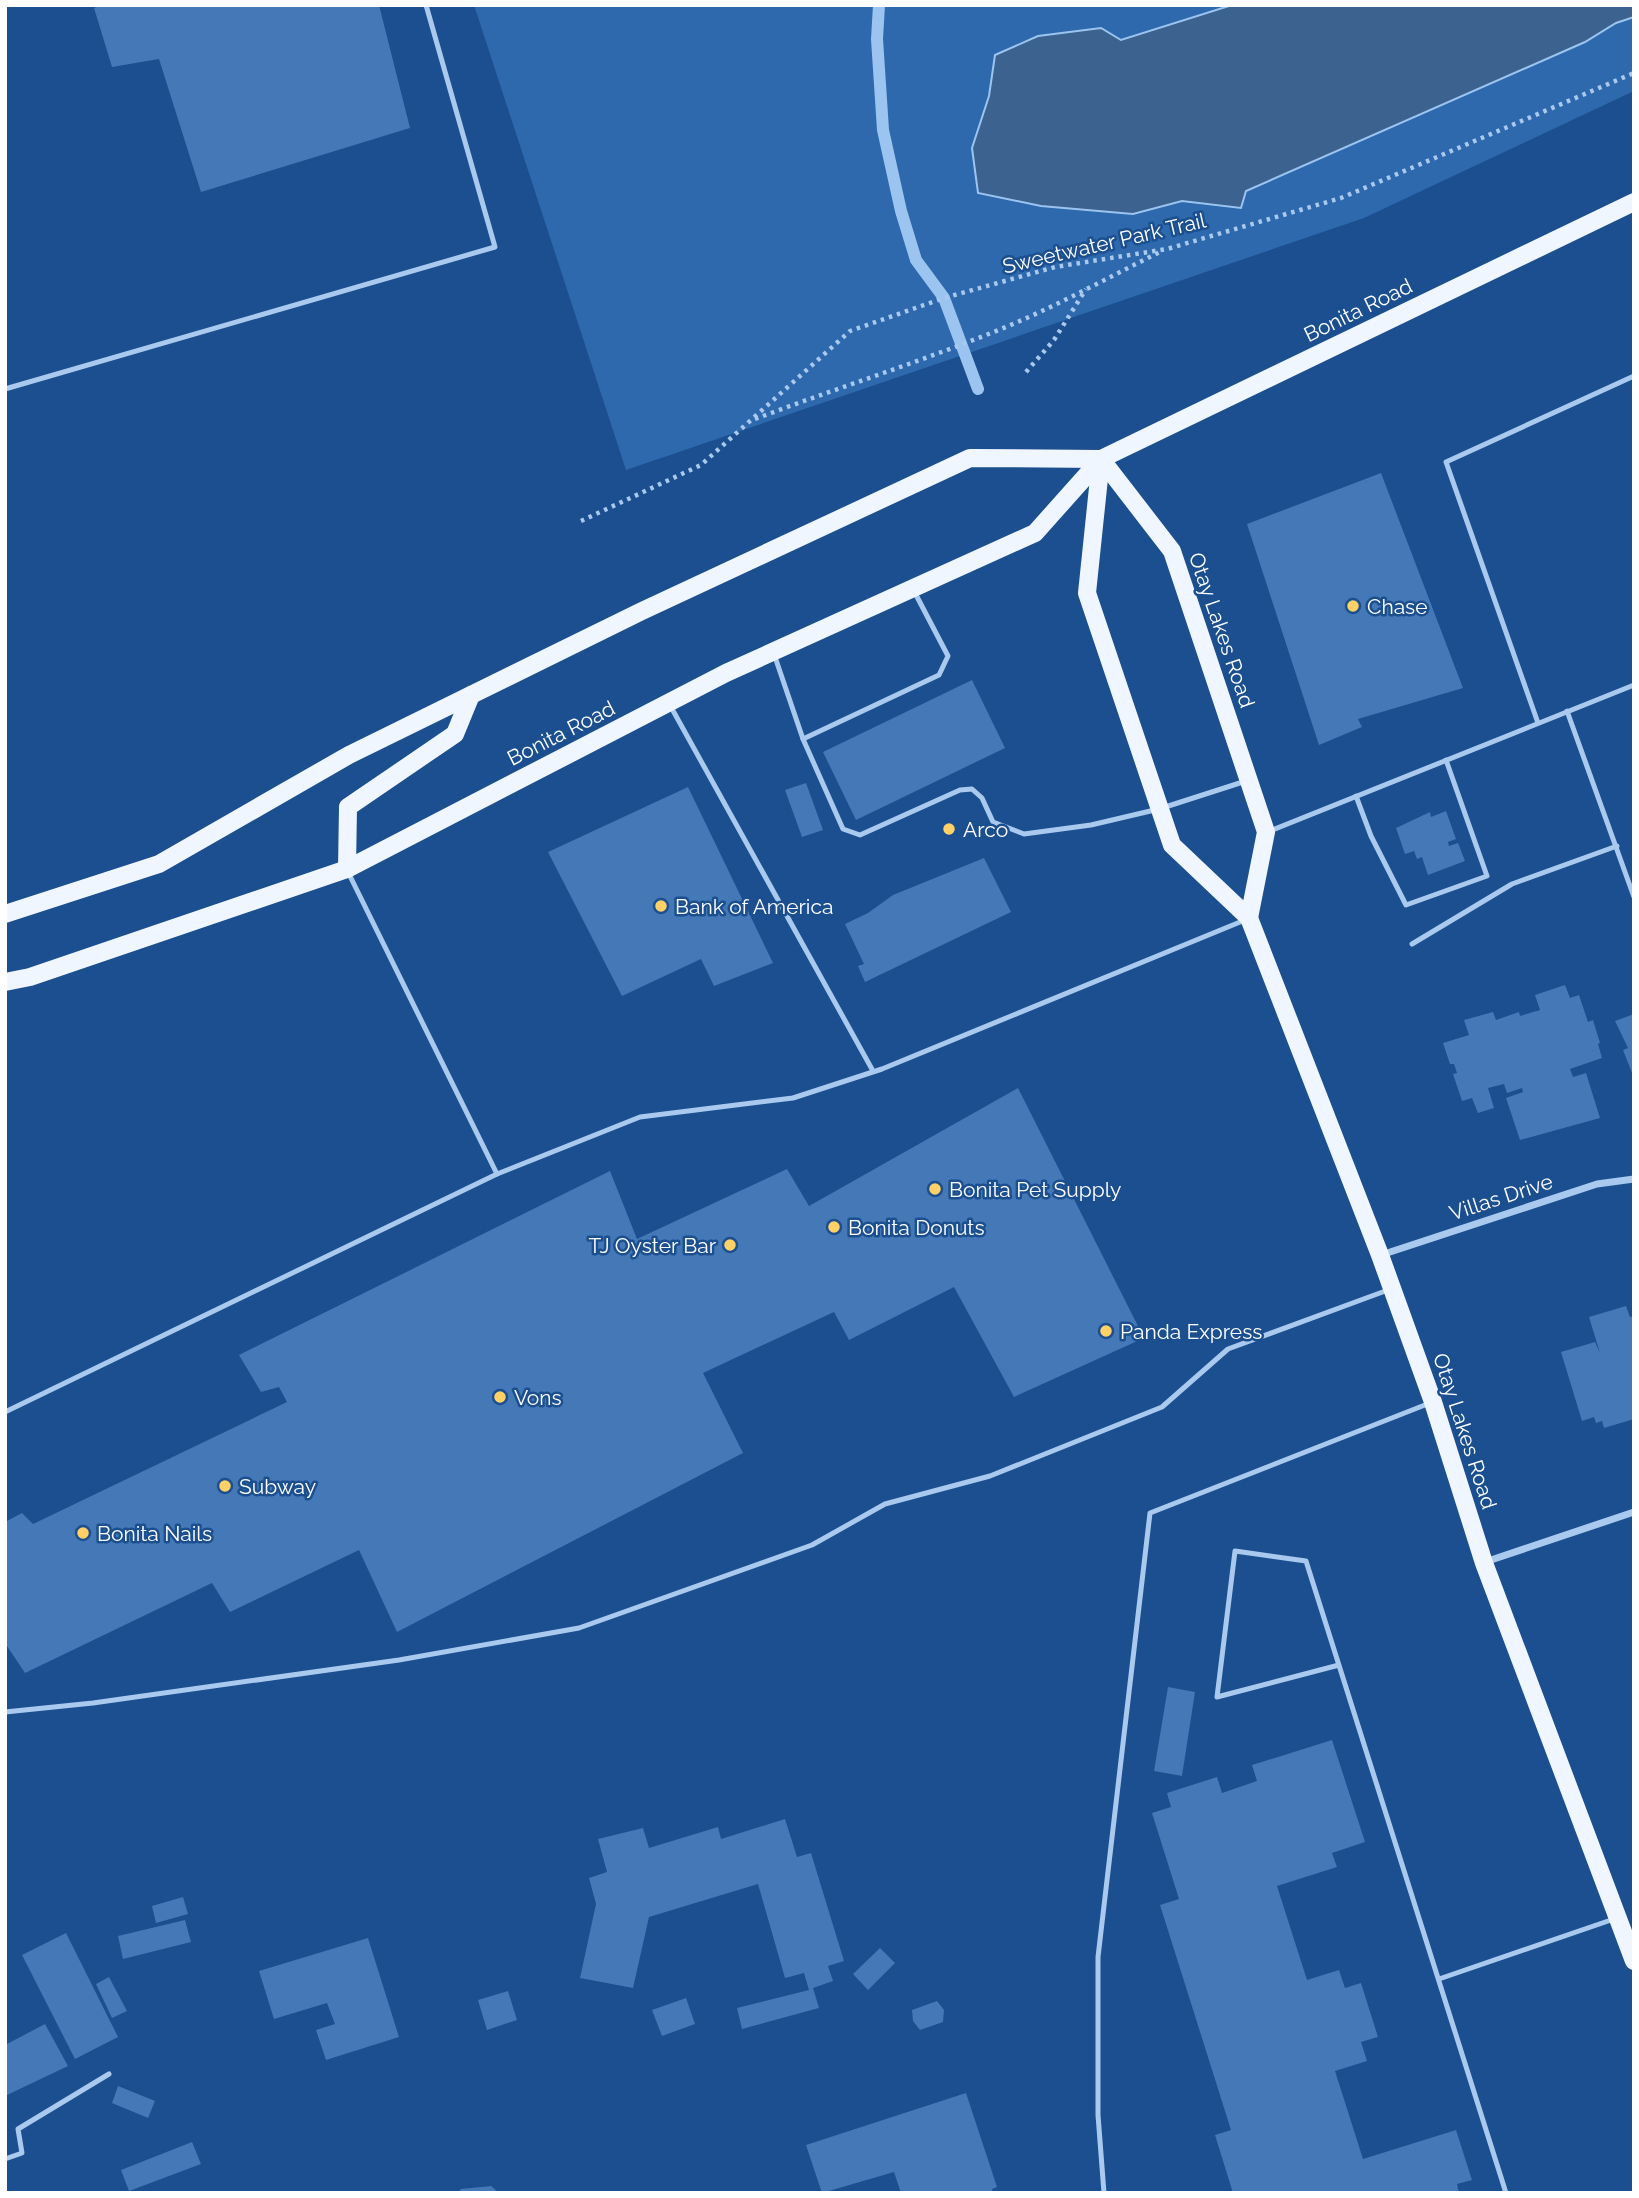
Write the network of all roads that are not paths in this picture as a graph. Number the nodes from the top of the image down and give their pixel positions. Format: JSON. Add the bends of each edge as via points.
{"nodes":[{"id":1,"x":426,"y":5,"type":"edge"},
{"id":2,"x":1634,"y":202,"type":"edge"},
{"id":3,"x":1634,"y":376,"type":"edge"},
{"id":4,"x":5,"y":389,"type":"edge"},
{"id":5,"x":1101,"y":459,"type":"junction"},
{"id":6,"x":913,"y":589,"type":"junction"},
{"id":7,"x":774,"y":652,"type":"junction"},
{"id":8,"x":1634,"y":685,"type":"edge"},
{"id":9,"x":471,"y":695,"type":"junction"},
{"id":10,"x":669,"y":703,"type":"junction"},
{"id":11,"x":1567,"y":711,"type":"junction"},
{"id":12,"x":1538,"y":723,"type":"junction"},
{"id":13,"x":803,"y":739,"type":"junction"},
{"id":14,"x":1446,"y":760,"type":"junction"},
{"id":15,"x":1249,"y":780,"type":"junction"},
{"id":16,"x":1356,"y":796,"type":"junction"},
{"id":17,"x":1160,"y":809,"type":"junction"},
{"id":18,"x":1266,"y":832,"type":"junction"},
{"id":19,"x":1617,"y":846,"type":"junction"},
{"id":20,"x":347,"y":869,"type":"junction"},
{"id":21,"x":1634,"y":897,"type":"edge"},
{"id":22,"x":5,"y":914,"type":"edge"},
{"id":23,"x":1249,"y":918,"type":"junction"},
{"id":24,"x":1412,"y":944,"type":"dead end"},
{"id":25,"x":5,"y":982,"type":"edge"},
{"id":26,"x":873,"y":1072,"type":"junction"},
{"id":27,"x":497,"y":1174,"type":"junction"},
{"id":28,"x":1634,"y":1179,"type":"edge"},
{"id":29,"x":1380,"y":1255,"type":"junction"},
{"id":30,"x":1392,"y":1289,"type":"junction"},
{"id":31,"x":1433,"y":1402,"type":"junction"},
{"id":32,"x":5,"y":1412,"type":"edge"},
{"id":33,"x":1634,"y":1512,"type":"edge"},
{"id":34,"x":1484,"y":1563,"type":"junction"},
{"id":35,"x":1339,"y":1665,"type":"junction"},
{"id":36,"x":5,"y":1712,"type":"edge"},
{"id":37,"x":1618,"y":1917,"type":"junction"},
{"id":38,"x":1634,"y":1961,"type":"edge"},
{"id":39,"x":1439,"y":1979,"type":"junction"},
{"id":40,"x":109,"y":2074,"type":"dead end"},
{"id":41,"x":5,"y":2160,"type":"edge"},
{"id":42,"x":1104,"y":2193,"type":"edge"},
{"id":43,"x":1506,"y":2193,"type":"edge"}],
"edges":[{"from":1,"to":4,"type":"lane","via":[[495,247]]},
{"from":2,"to":5,"type":"main road","name":"Bonita Road"},
{"from":3,"to":12,"type":"lane","via":[[1446,462]]},
{"from":5,"to":6,"type":"main road","name":"Bonita Road","via":[[1035,533]]},
{"from":5,"to":9,"type":"main road","name":"Bonita Road","via":[[970,458]]},
{"from":5,"to":15,"type":"main road","name":"Otay Lakes Road","via":[[1171,551]]},
{"from":5,"to":17,"type":"main road","name":"Otay Lakes Road","via":[[1087,593]]},
{"from":6,"to":7,"type":"main road","name":"Bonita Road"},
{"from":6,"to":13,"type":"lane","via":[[948,656],[939,676]]},
{"from":7,"to":10,"type":"main road","name":"Bonita Road"},
{"from":7,"to":13,"type":"lane"},
{"from":8,"to":11,"type":"lane"},
{"from":9,"to":20,"type":"main road","via":[[455,734],[348,807]]},
{"from":9,"to":22,"type":"main road","name":"Bonita Road","via":[[349,755],[159,863]]},
{"from":10,"to":20,"type":"main road","name":"Bonita Road"},
{"from":10,"to":26,"type":"lane"},
{"from":11,"to":12,"type":"lane"},
{"from":11,"to":19,"type":"lane"},
{"from":12,"to":14,"type":"lane"},
{"from":13,"to":17,"type":"lane","via":[[842,829],[860,835],[960,790],[972,789],[982,797],[993,822],[1024,834]]},
{"from":14,"to":16,"type":"lane"},
{"from":14,"to":16,"type":"lane","via":[[1487,876],[1406,905]]},
{"from":15,"to":17,"type":"lane"},
{"from":15,"to":18,"type":"main road","name":"Otay Lakes Road"},
{"from":16,"to":18,"type":"lane"},
{"from":17,"to":23,"type":"main road","name":"Otay Lakes Road","via":[[1171,845]]},
{"from":18,"to":23,"type":"main road","name":"Otay Lakes Road"},
{"from":19,"to":21,"type":"lane"},
{"from":19,"to":24,"type":"lane","via":[[1513,884]]},
{"from":20,"to":25,"type":"main road","name":"Bonita Road"},
{"from":20,"to":27,"type":"lane"},
{"from":23,"to":26,"type":"lane"},
{"from":23,"to":29,"type":"main road","name":"Otay Lakes Road"},
{"from":26,"to":27,"type":"lane","via":[[793,1098],[640,1117]]},
{"from":27,"to":32,"type":"lane"},
{"from":28,"to":29,"type":"street","name":"Villas Drive","via":[[1597,1184]]},
{"from":29,"to":30,"type":"main road","name":"Otay Lakes Road"},
{"from":30,"to":31,"type":"main road","name":"Otay Lakes Road"},
{"from":30,"to":36,"type":"lane","via":[[1228,1349],[1162,1407],[990,1476],[885,1504],[813,1545],[579,1628],[399,1660]]},
{"from":31,"to":34,"type":"main road","name":"Otay Lakes Road"},
{"from":31,"to":42,"type":"lane","via":[[1150,1513],[1098,1957],[1098,2115]]},
{"from":33,"to":34,"type":"street"},
{"from":34,"to":37,"type":"main road","name":"Otay Lakes Road"},
{"from":35,"to":35,"type":"lane","via":[[1306,1561],[1235,1551],[1217,1698]]},
{"from":35,"to":39,"type":"lane"},
{"from":37,"to":38,"type":"main road","name":"Otay Lakes Road"},
{"from":37,"to":39,"type":"lane"},
{"from":39,"to":43,"type":"lane"},
{"from":40,"to":41,"type":"lane","via":[[18,2129],[22,2153]]}]}
